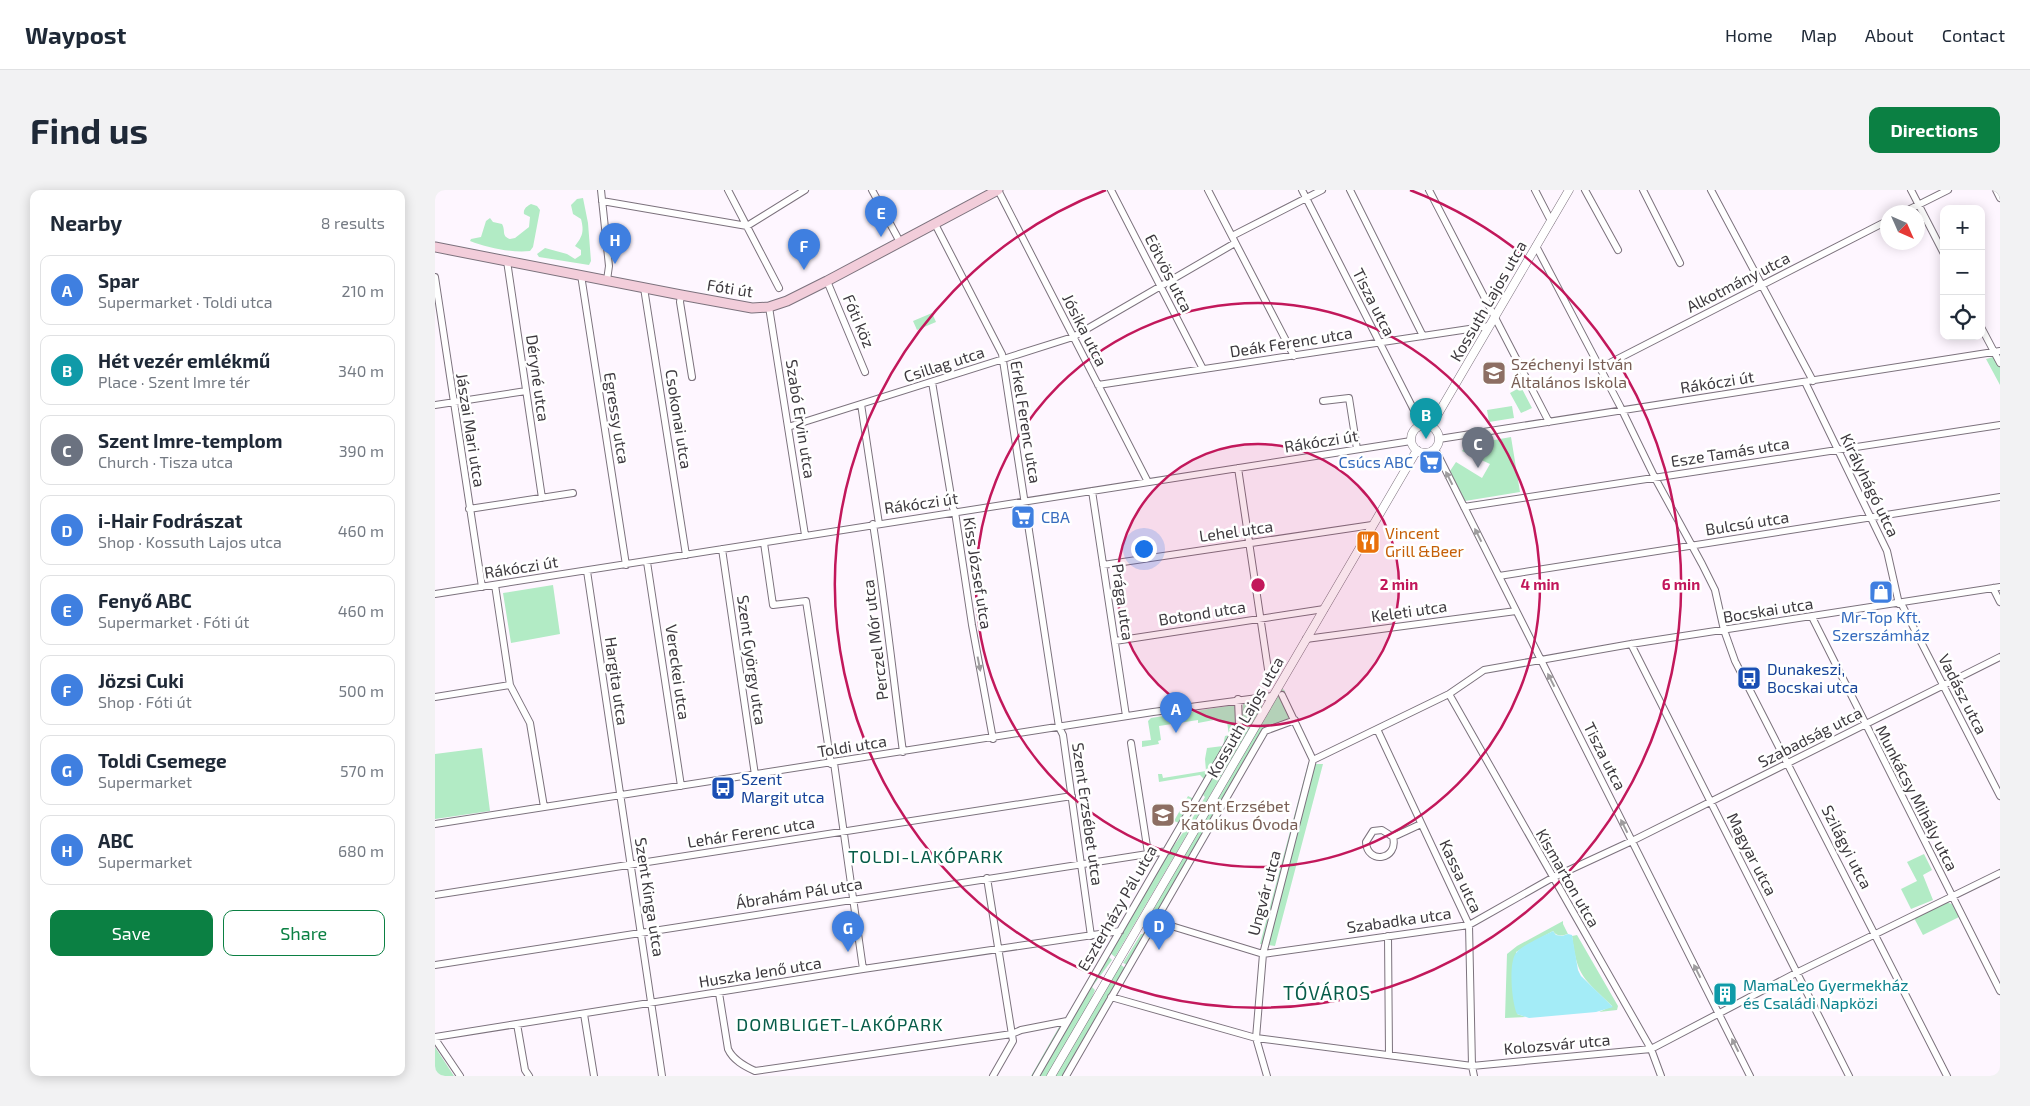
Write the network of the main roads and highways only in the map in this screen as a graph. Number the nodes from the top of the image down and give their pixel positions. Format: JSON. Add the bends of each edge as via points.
{"nodes":[{"id":1,"x":995,"y":191,"type":"edge"},
{"id":2,"x":435,"y":247,"type":"edge"}],
"edges":[{"from":1,"to":2,"type":"main road","name":"Fóti út","via":[[827,281],[769,307],[752,308]]}]}
